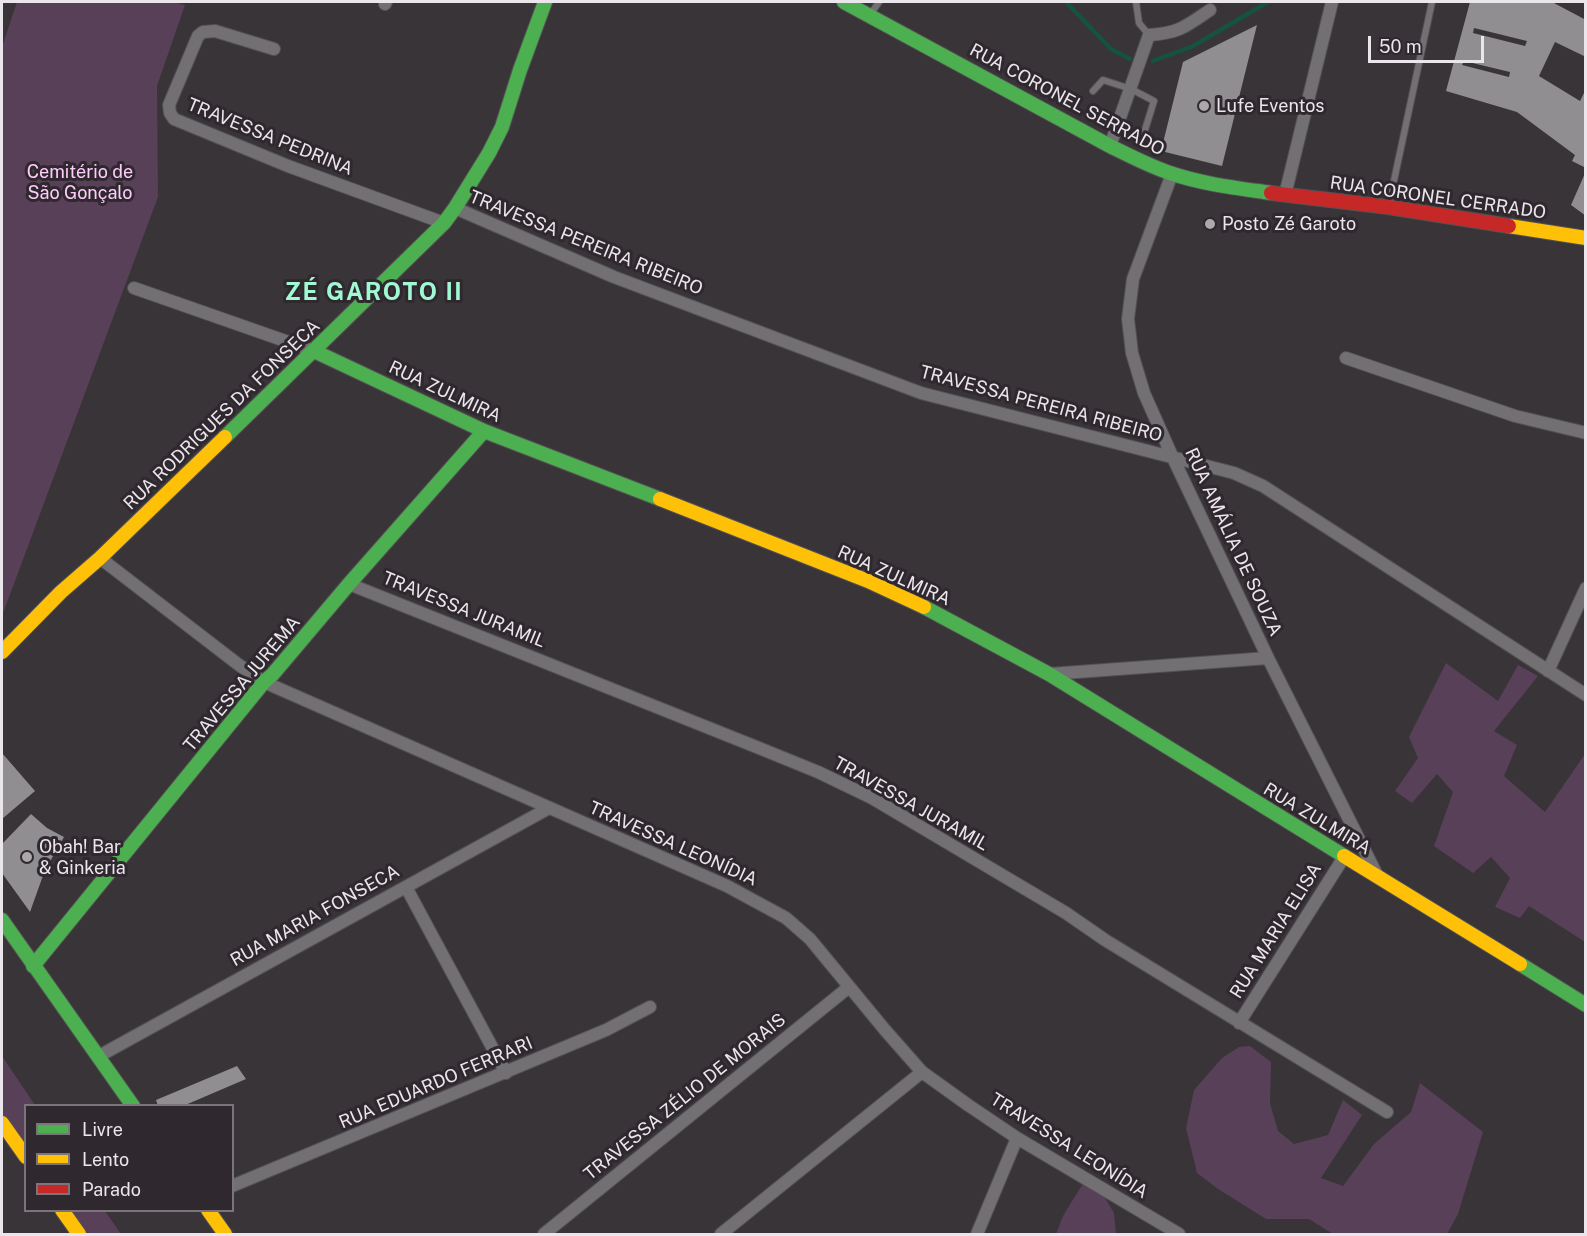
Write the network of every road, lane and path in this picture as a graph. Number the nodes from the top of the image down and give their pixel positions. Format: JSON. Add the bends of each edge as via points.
{"nodes":[{"id":1,"x":545,"y":2,"type":"edge"},
{"id":2,"x":844,"y":2,"type":"edge"},
{"id":3,"x":879,"y":2,"type":"edge"},
{"id":4,"x":1136,"y":2,"type":"edge"},
{"id":5,"x":1332,"y":2,"type":"edge"},
{"id":6,"x":1432,"y":2,"type":"edge"},
{"id":7,"x":1207,"y":6,"type":"edge"},
{"id":8,"x":870,"y":15,"type":"junction"},
{"id":9,"x":1149,"y":35,"type":"junction"},
{"id":10,"x":274,"y":49,"type":"dead end"},
{"id":11,"x":1131,"y":89,"type":"junction"},
{"id":12,"x":1093,"y":91,"type":"dead end"},
{"id":13,"x":1144,"y":133,"type":"dead end"},
{"id":14,"x":1110,"y":146,"type":"junction"},
{"id":15,"x":1172,"y":174,"type":"junction"},
{"id":16,"x":1285,"y":195,"type":"junction"},
{"id":17,"x":1388,"y":207,"type":"junction"},
{"id":18,"x":455,"y":208,"type":"junction"},
{"id":19,"x":444,"y":223,"type":"junction"},
{"id":20,"x":1586,"y":238,"type":"edge"},
{"id":21,"x":134,"y":288,"type":"dead end"},
{"id":22,"x":314,"y":351,"type":"junction"},
{"id":23,"x":1346,"y":358,"type":"dead end"},
{"id":24,"x":484,"y":431,"type":"junction"},
{"id":25,"x":1586,"y":433,"type":"edge"},
{"id":26,"x":1173,"y":458,"type":"junction"},
{"id":27,"x":100,"y":558,"type":"junction"},
{"id":28,"x":349,"y":584,"type":"junction"},
{"id":29,"x":1586,"y":588,"type":"edge"},
{"id":30,"x":2,"y":652,"type":"edge"},
{"id":31,"x":1268,"y":658,"type":"junction"},
{"id":32,"x":1548,"y":671,"type":"junction"},
{"id":33,"x":1049,"y":674,"type":"junction"},
{"id":34,"x":264,"y":682,"type":"junction"},
{"id":35,"x":1586,"y":695,"type":"edge"},
{"id":36,"x":549,"y":808,"type":"junction"},
{"id":37,"x":1344,"y":857,"type":"junction"},
{"id":38,"x":1378,"y":876,"type":"junction"},
{"id":39,"x":406,"y":887,"type":"junction"},
{"id":40,"x":2,"y":920,"type":"edge"},
{"id":41,"x":33,"y":966,"type":"junction"},
{"id":42,"x":849,"y":987,"type":"junction"},
{"id":43,"x":1586,"y":1005,"type":"edge"},
{"id":44,"x":651,"y":1007,"type":"dead end"},
{"id":45,"x":1239,"y":1023,"type":"junction"},
{"id":46,"x":99,"y":1056,"type":"junction"},
{"id":47,"x":922,"y":1072,"type":"junction"},
{"id":48,"x":506,"y":1073,"type":"junction"},
{"id":49,"x":132,"y":1104,"type":"edge"},
{"id":50,"x":1387,"y":1112,"type":"dead end"},
{"id":51,"x":2,"y":1123,"type":"edge"},
{"id":52,"x":1017,"y":1138,"type":"junction"},
{"id":53,"x":24,"y":1154,"type":"edge"},
{"id":54,"x":234,"y":1185,"type":"edge"},
{"id":55,"x":64,"y":1212,"type":"edge"},
{"id":56,"x":209,"y":1212,"type":"edge"},
{"id":57,"x":79,"y":1234,"type":"edge"},
{"id":58,"x":225,"y":1234,"type":"edge"},
{"id":59,"x":544,"y":1234,"type":"edge"},
{"id":60,"x":721,"y":1234,"type":"edge"},
{"id":61,"x":977,"y":1234,"type":"edge"},
{"id":62,"x":1179,"y":1234,"type":"edge"}],
"edges":[{"from":1,"to":18,"type":"main road","name":"RUA RODRIGUES DA FONSECA","via":[[502,127]]},
{"from":2,"to":8,"type":"main road","name":"RUA CORONEL SERRADO"},
{"from":3,"to":8,"type":"lane"},
{"from":4,"to":9,"type":"lane","via":[[1139,23]]},
{"from":5,"to":16,"type":"street"},
{"from":6,"to":17,"type":"lane"},
{"from":7,"to":9,"type":"street","via":[[1187,27],[1170,34]]},
{"from":8,"to":14,"type":"main road","name":"RUA CORONEL SERRADO"},
{"from":9,"to":11,"type":"street"},
{"from":10,"to":19,"type":"street","name":"TRAVESSA PEDRINA","via":[[215,31],[203,32],[169,105],[174,119]]},
{"from":11,"to":12,"type":"lane","via":[[1103,80]]},
{"from":11,"to":13,"type":"lane","via":[[1154,101]]},
{"from":11,"to":14,"type":"street"},
{"from":14,"to":15,"type":"main road","name":"RUA CORONEL SERRADO"},
{"from":15,"to":16,"type":"main road","name":"RUA CORONEL SERRADO"},
{"from":15,"to":26,"type":"street","name":"RUA AMÁLIA DE SOUZA","via":[[1133,279],[1128,319],[1132,353],[1144,393]]},
{"from":16,"to":17,"type":"main road","name":"RUA CORONEL CERRADO"},
{"from":17,"to":20,"type":"main road","name":"RUA CORONEL CERRADO"},
{"from":18,"to":19,"type":"main road","name":"RUA RODRIGUES DA FONSECA"},
{"from":18,"to":26,"type":"street","name":"TRAVESSA PEREIRA RIBEIRO","via":[[614,277],[921,393]]},
{"from":19,"to":22,"type":"main road","name":"RUA RODRIGUES DA FONSECA"},
{"from":21,"to":22,"type":"street","name":"RUA ZULMIRA"},
{"from":22,"to":24,"type":"main road","name":"RUA ZULMIRA"},
{"from":22,"to":27,"type":"main road","name":"RUA RODRIGUES DA FONSECA"},
{"from":23,"to":25,"type":"street","via":[[1515,416]]},
{"from":24,"to":28,"type":"main road","name":"TRAVESSA JUREMA"},
{"from":24,"to":33,"type":"main road","name":"RUA ZULMIRA","via":[[868,581]]},
{"from":26,"to":31,"type":"street","name":"RUA AMÁLIA DE SOUZA"},
{"from":26,"to":32,"type":"street","name":"TRAVESSA PEREIRA RIBEIRO","via":[[1233,473],[1263,486]]},
{"from":27,"to":30,"type":"main road","name":"RUA RODRIGUES DA FONSECA"},
{"from":27,"to":34,"type":"street","name":"TRAVESSA LEONÍDIA"},
{"from":28,"to":34,"type":"main road","name":"TRAVESSA JUREMA"},
{"from":28,"to":45,"type":"street","name":"TRAVESSA JURAMIL","via":[[818,772],[872,798],[1066,913]]},
{"from":29,"to":32,"type":"street"},
{"from":31,"to":33,"type":"street"},
{"from":31,"to":38,"type":"street","name":"RUA AMÁLIA DE SOUZA"},
{"from":32,"to":35,"type":"street","name":"TRAVESSA PEREIRA RIBEIRO"},
{"from":33,"to":37,"type":"main road","name":"RUA ZULMIRA"},
{"from":34,"to":36,"type":"street","name":"TRAVESSA LEONÍDIA"},
{"from":34,"to":41,"type":"main road","name":"TRAVESSA JUREMA"},
{"from":36,"to":39,"type":"street","name":"RUA MARIA FONSECA"},
{"from":36,"to":42,"type":"street","name":"TRAVESSA LEONÍDIA","via":[[727,886],[786,918],[810,939]]},
{"from":37,"to":38,"type":"main road","name":"RUA ZULMIRA"},
{"from":37,"to":45,"type":"street","name":"RUA MARIA ELISA"},
{"from":38,"to":43,"type":"main road","name":"RUA ZULMIRA"},
{"from":39,"to":46,"type":"street","name":"RUA MARIA FONSECA"},
{"from":39,"to":48,"type":"street"},
{"from":40,"to":41,"type":"main road"},
{"from":41,"to":46,"type":"main road"},
{"from":42,"to":47,"type":"street","name":"TRAVESSA LEONÍDIA"},
{"from":42,"to":59,"type":"street","name":"TRAVESSA ZÉLIO DE MORAIS"},
{"from":44,"to":48,"type":"street","name":"RUA EDUARDO FERRARI"},
{"from":45,"to":50,"type":"street","name":"TRAVESSA JURAMIL"},
{"from":46,"to":49,"type":"main road"},
{"from":47,"to":52,"type":"street","name":"TRAVESSA LEONÍDIA"},
{"from":47,"to":60,"type":"street"},
{"from":48,"to":54,"type":"street","name":"RUA EDUARDO FERRARI"},
{"from":51,"to":53,"type":"main road"},
{"from":52,"to":61,"type":"street"},
{"from":52,"to":62,"type":"street","name":"TRAVESSA LEONÍDIA"},
{"from":55,"to":57,"type":"main road"},
{"from":56,"to":58,"type":"main road"}]}
